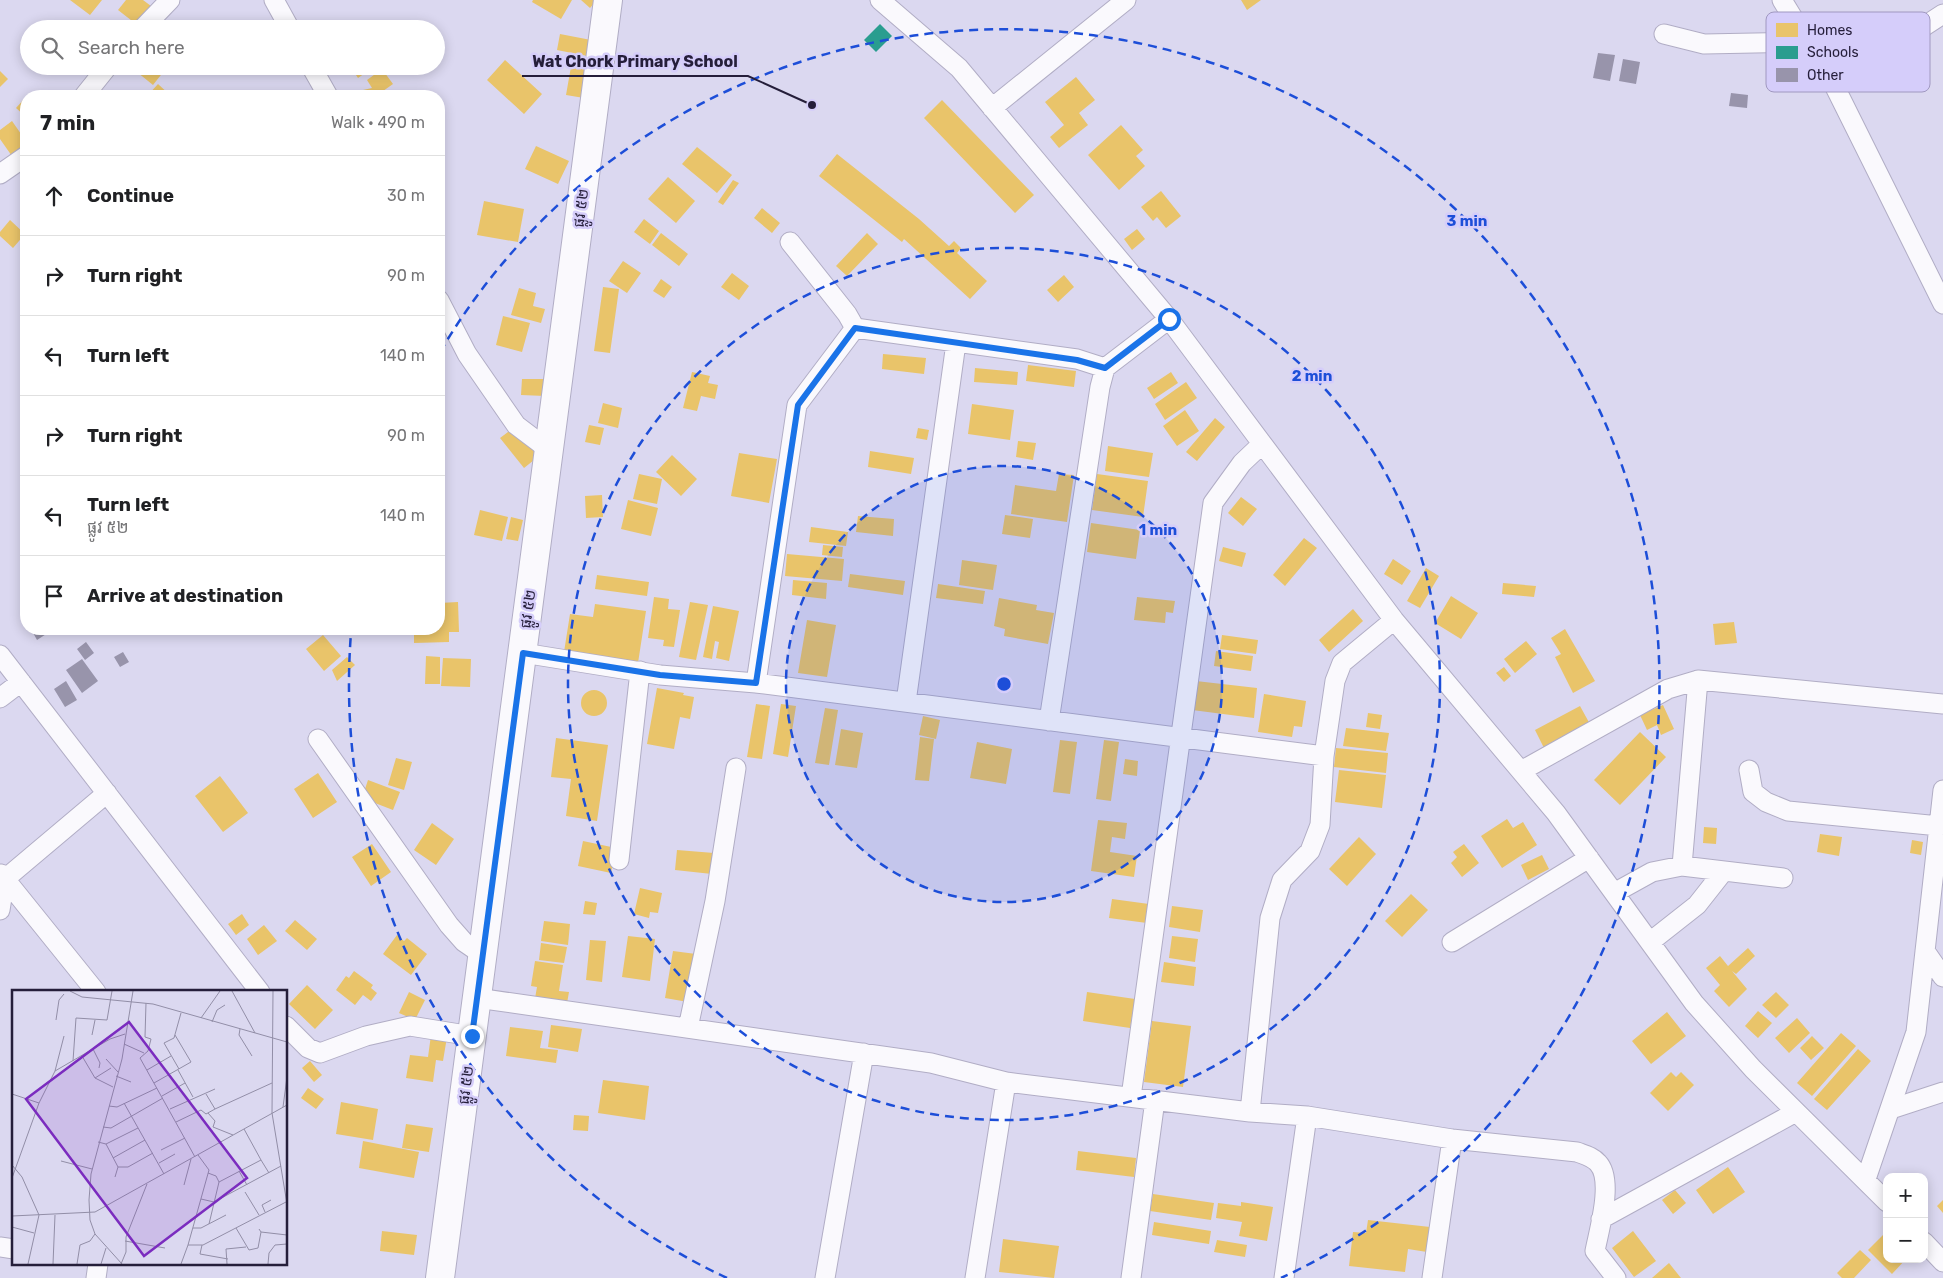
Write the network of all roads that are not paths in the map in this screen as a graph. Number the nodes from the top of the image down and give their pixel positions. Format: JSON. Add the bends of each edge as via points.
{"nodes":[{"id":1,"x":170,"y":0,"type":"edge"},
{"id":2,"x":274,"y":0,"type":"edge"},
{"id":3,"x":608,"y":0,"type":"edge"},
{"id":4,"x":880,"y":0,"type":"edge"},
{"id":5,"x":1126,"y":0,"type":"edge"},
{"id":6,"x":1782,"y":0,"type":"edge"},
{"id":7,"x":1789,"y":12,"type":"edge"},
{"id":8,"x":1943,"y":14,"type":"edge"},
{"id":9,"x":151,"y":20,"type":"edge"},
{"id":10,"x":285,"y":20,"type":"edge"},
{"id":11,"x":1930,"y":22,"type":"edge"},
{"id":12,"x":1664,"y":34,"type":"dead end"},
{"id":13,"x":1766,"y":43,"type":"edge"},
{"id":14,"x":101,"y":75,"type":"edge"},
{"id":15,"x":316,"y":75,"type":"edge"},
{"id":16,"x":89,"y":90,"type":"edge"},
{"id":17,"x":325,"y":90,"type":"edge"},
{"id":18,"x":1837,"y":92,"type":"edge"},
{"id":19,"x":992,"y":108,"type":"junction"},
{"id":20,"x":20,"y":160,"type":"edge"},
{"id":21,"x":0,"y":174,"type":"edge"},
{"id":22,"x":790,"y":242,"type":"dead end"},
{"id":23,"x":1943,"y":304,"type":"edge"},
{"id":24,"x":445,"y":312,"type":"edge"},
{"id":25,"x":1169,"y":319,"type":"junction"},
{"id":26,"x":855,"y":328,"type":"junction"},
{"id":27,"x":956,"y":343,"type":"junction"},
{"id":28,"x":1105,"y":368,"type":"junction"},
{"id":29,"x":1262,"y":444,"type":"junction"},
{"id":30,"x":549,"y":450,"type":"junction"},
{"id":31,"x":1394,"y":620,"type":"junction"},
{"id":32,"x":523,"y":653,"type":"junction"},
{"id":33,"x":0,"y":655,"type":"edge"},
{"id":34,"x":640,"y":672,"type":"junction"},
{"id":35,"x":1698,"y":680,"type":"junction"},
{"id":36,"x":21,"y":682,"type":"junction"},
{"id":37,"x":756,"y":683,"type":"junction"},
{"id":38,"x":0,"y":698,"type":"edge"},
{"id":39,"x":906,"y":702,"type":"junction"},
{"id":40,"x":1943,"y":704,"type":"edge"},
{"id":41,"x":1049,"y":720,"type":"junction"},
{"id":42,"x":1181,"y":738,"type":"junction"},
{"id":43,"x":318,"y":739,"type":"dead end"},
{"id":44,"x":1324,"y":756,"type":"junction"},
{"id":45,"x":736,"y":768,"type":"dead end"},
{"id":46,"x":1750,"y":770,"type":"dead end"},
{"id":47,"x":1521,"y":771,"type":"junction"},
{"id":48,"x":1943,"y":790,"type":"edge"},
{"id":49,"x":106,"y":793,"type":"junction"},
{"id":50,"x":1939,"y":826,"type":"junction"},
{"id":51,"x":1589,"y":858,"type":"junction"},
{"id":52,"x":619,"y":860,"type":"dead end"},
{"id":53,"x":1682,"y":866,"type":"junction"},
{"id":54,"x":1723,"y":872,"type":"junction"},
{"id":55,"x":2,"y":876,"type":"edge"},
{"id":56,"x":1783,"y":878,"type":"dead end"},
{"id":57,"x":1614,"y":893,"type":"junction"},
{"id":58,"x":0,"y":910,"type":"edge"},
{"id":59,"x":1452,"y":942,"type":"dead end"},
{"id":60,"x":1650,"y":942,"type":"junction"},
{"id":61,"x":1926,"y":951,"type":"junction"},
{"id":62,"x":483,"y":955,"type":"junction"},
{"id":63,"x":1943,"y":977,"type":"edge"},
{"id":64,"x":94,"y":990,"type":"edge"},
{"id":65,"x":258,"y":990,"type":"edge"},
{"id":66,"x":477,"y":998,"type":"junction"},
{"id":67,"x":288,"y":1028,"type":"edge"},
{"id":68,"x":688,"y":1028,"type":"junction"},
{"id":69,"x":472,"y":1036,"type":"junction"},
{"id":70,"x":864,"y":1053,"type":"junction"},
{"id":71,"x":1006,"y":1082,"type":"junction"},
{"id":72,"x":1943,"y":1092,"type":"edge"},
{"id":73,"x":1131,"y":1097,"type":"junction"},
{"id":74,"x":1155,"y":1100,"type":"junction"},
{"id":75,"x":1891,"y":1109,"type":"junction"},
{"id":76,"x":1250,"y":1112,"type":"junction"},
{"id":77,"x":1796,"y":1112,"type":"junction"},
{"id":78,"x":1307,"y":1116,"type":"junction"},
{"id":79,"x":1452,"y":1139,"type":"junction"},
{"id":80,"x":1866,"y":1179,"type":"junction"},
{"id":81,"x":1883,"y":1198,"type":"edge"},
{"id":82,"x":1601,"y":1219,"type":"junction"},
{"id":83,"x":1928,"y":1246,"type":"edge"},
{"id":84,"x":1943,"y":1262,"type":"edge"},
{"id":85,"x":440,"y":1278,"type":"edge"},
{"id":86,"x":825,"y":1278,"type":"edge"},
{"id":87,"x":975,"y":1278,"type":"edge"},
{"id":88,"x":1131,"y":1278,"type":"edge"},
{"id":89,"x":1284,"y":1278,"type":"edge"},
{"id":90,"x":1432,"y":1278,"type":"edge"},
{"id":91,"x":1616,"y":1278,"type":"edge"}],
"edges":[{"from":1,"to":9,"type":"street"},
{"from":2,"to":10,"type":"street"},
{"from":3,"to":30,"type":"street","name":"ផ្លូវ ៥២"},
{"from":4,"to":19,"type":"street","via":[[959,68]]},
{"from":5,"to":19,"type":"street"},
{"from":6,"to":7,"type":"street"},
{"from":8,"to":11,"type":"street"},
{"from":12,"to":13,"type":"street","via":[[1704,44]]},
{"from":14,"to":16,"type":"street"},
{"from":15,"to":17,"type":"street"},
{"from":18,"to":23,"type":"street"},
{"from":19,"to":25,"type":"street"},
{"from":20,"to":21,"type":"street"},
{"from":22,"to":26,"type":"street"},
{"from":24,"to":30,"type":"street","via":[[467,354],[516,425]]},
{"from":25,"to":28,"type":"street"},
{"from":25,"to":29,"type":"street"},
{"from":26,"to":27,"type":"street"},
{"from":26,"to":37,"type":"street","via":[[798,405]]},
{"from":27,"to":28,"type":"street","via":[[1077,360]]},
{"from":27,"to":39,"type":"street"},
{"from":28,"to":41,"type":"street"},
{"from":29,"to":31,"type":"street"},
{"from":29,"to":42,"type":"street","via":[[1242,463],[1213,503]]},
{"from":30,"to":32,"type":"street","name":"ផ្លូវ ៥២"},
{"from":31,"to":44,"type":"street","via":[[1342,663],[1335,681]]},
{"from":31,"to":47,"type":"street"},
{"from":32,"to":34,"type":"street"},
{"from":32,"to":62,"type":"street","name":"ផ្លូវ ៥២"},
{"from":33,"to":36,"type":"street"},
{"from":34,"to":37,"type":"street"},
{"from":34,"to":52,"type":"street"},
{"from":35,"to":40,"type":"street"},
{"from":35,"to":47,"type":"street","via":[[1668,689]]},
{"from":35,"to":53,"type":"street"},
{"from":36,"to":38,"type":"street"},
{"from":36,"to":49,"type":"street"},
{"from":37,"to":39,"type":"street"},
{"from":39,"to":41,"type":"street"},
{"from":41,"to":42,"type":"street"},
{"from":42,"to":44,"type":"street"},
{"from":42,"to":73,"type":"street"},
{"from":43,"to":62,"type":"street","via":[[449,924],[464,942]]},
{"from":44,"to":76,"type":"street","via":[[1320,825],[1310,851],[1282,880],[1270,918]]},
{"from":45,"to":68,"type":"street","via":[[715,901]]},
{"from":46,"to":50,"type":"street","via":[[1753,792],[1766,802],[1788,811]]},
{"from":47,"to":51,"type":"street"},
{"from":48,"to":50,"type":"street"},
{"from":49,"to":55,"type":"street"},
{"from":49,"to":65,"type":"street"},
{"from":50,"to":61,"type":"street"},
{"from":51,"to":57,"type":"street"},
{"from":51,"to":59,"type":"street"},
{"from":53,"to":54,"type":"street"},
{"from":53,"to":57,"type":"street","via":[[1652,872]]},
{"from":54,"to":56,"type":"street"},
{"from":54,"to":60,"type":"street","via":[[1697,905]]},
{"from":55,"to":58,"type":"street"},
{"from":55,"to":64,"type":"street"},
{"from":57,"to":60,"type":"street"},
{"from":60,"to":77,"type":"street","via":[[1694,1003],[1752,1069]]},
{"from":61,"to":63,"type":"street"},
{"from":61,"to":75,"type":"street","via":[[1916,1032]]},
{"from":62,"to":66,"type":"street","name":"ផ្លូវ ៥២"},
{"from":66,"to":68,"type":"street"},
{"from":66,"to":69,"type":"street","name":"ផ្លូវ ៥២"},
{"from":67,"to":69,"type":"street","via":[[308,1048],[320,1053],[366,1036],[410,1026]]},
{"from":68,"to":70,"type":"street"},
{"from":69,"to":85,"type":"street","name":"ផ្លូវ ៥២"},
{"from":70,"to":71,"type":"street","via":[[931,1063]]},
{"from":70,"to":86,"type":"street"},
{"from":71,"to":73,"type":"street"},
{"from":71,"to":87,"type":"street"},
{"from":72,"to":75,"type":"street"},
{"from":73,"to":74,"type":"street"},
{"from":74,"to":76,"type":"street"},
{"from":74,"to":88,"type":"street"},
{"from":75,"to":80,"type":"street"},
{"from":76,"to":78,"type":"street"},
{"from":77,"to":80,"type":"street"},
{"from":77,"to":82,"type":"street"},
{"from":78,"to":79,"type":"street"},
{"from":78,"to":89,"type":"street"},
{"from":79,"to":82,"type":"street","via":[[1590,1156],[1599,1164],[1605,1177]]},
{"from":79,"to":90,"type":"street"},
{"from":80,"to":81,"type":"street"},
{"from":82,"to":91,"type":"street","via":[[1595,1251]]},
{"from":83,"to":84,"type":"street"}]}
